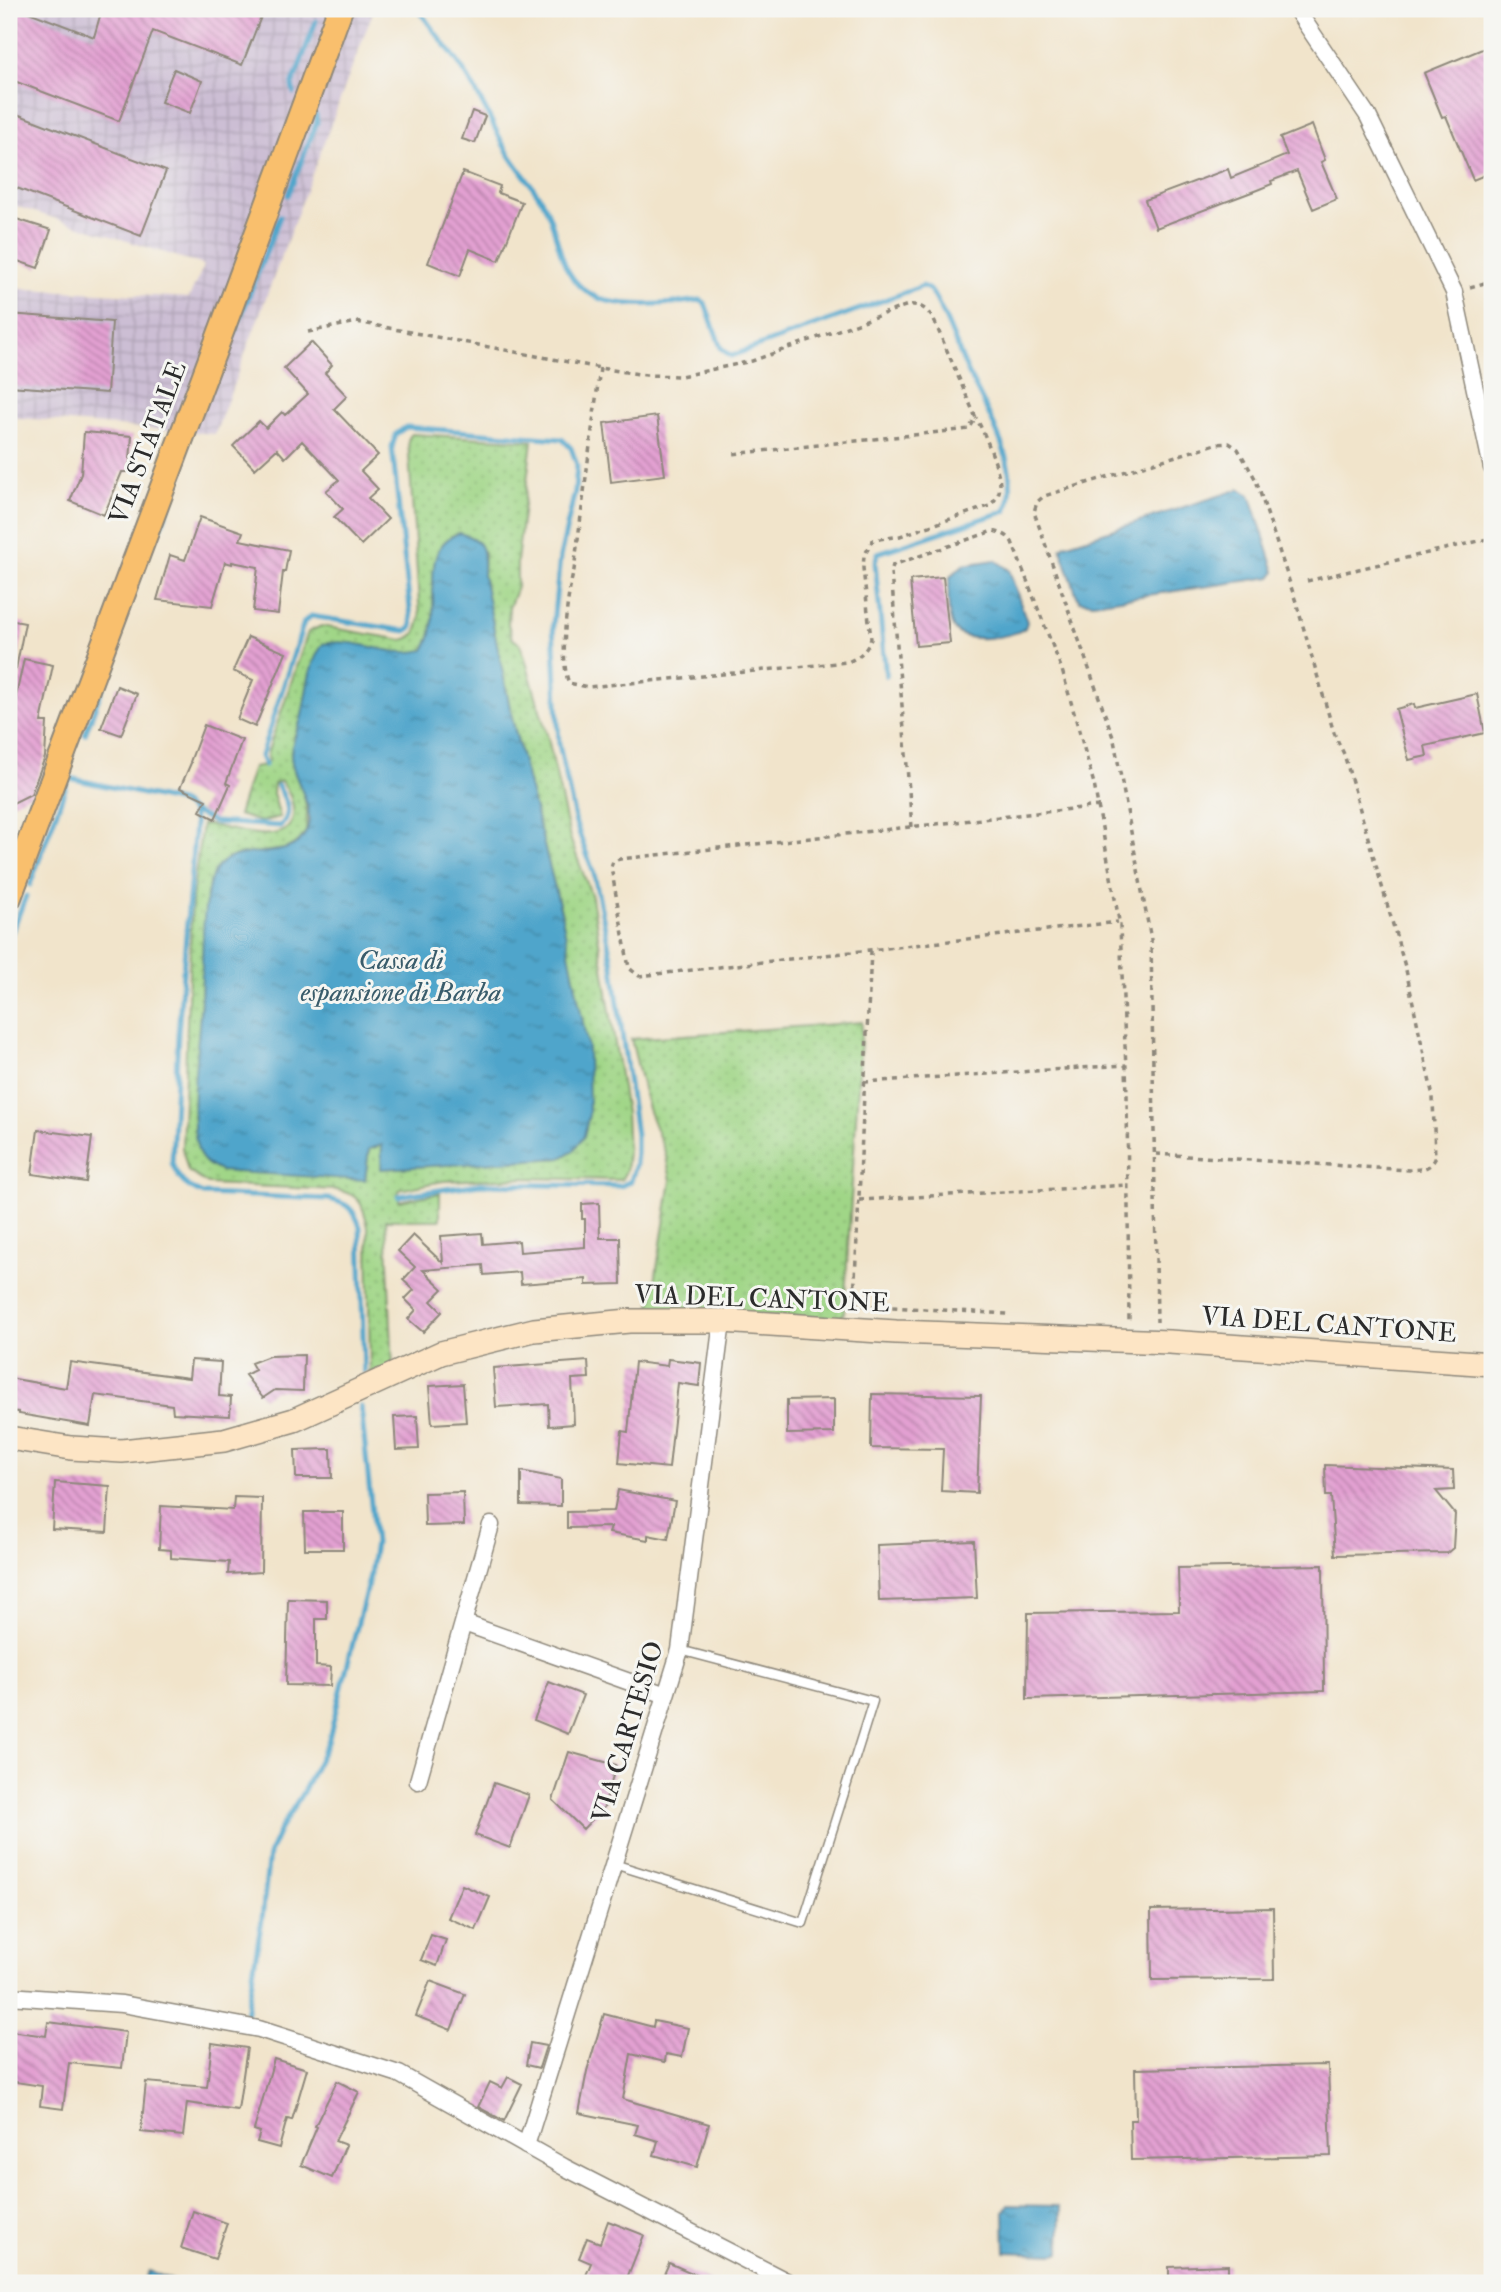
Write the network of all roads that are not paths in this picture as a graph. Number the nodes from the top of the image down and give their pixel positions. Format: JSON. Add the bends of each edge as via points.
{"nodes":[{"id":1,"x":340,"y":9,"type":"edge"},
{"id":2,"x":1296,"y":9,"type":"edge"},
{"id":3,"x":1492,"y":468,"type":"edge"},
{"id":4,"x":11,"y":881,"type":"edge"},
{"id":5,"x":722,"y":1321,"type":"junction"},
{"id":6,"x":1492,"y":1364,"type":"edge"},
{"id":7,"x":9,"y":1438,"type":"edge"},
{"id":8,"x":491,"y":1525,"type":"dead end"},
{"id":9,"x":464,"y":1623,"type":"junction"},
{"id":10,"x":680,"y":1650,"type":"junction"},
{"id":11,"x":666,"y":1695,"type":"junction"},
{"id":12,"x":418,"y":1781,"type":"dead end"},
{"id":13,"x":614,"y":1864,"type":"junction"},
{"id":14,"x":9,"y":1996,"type":"edge"},
{"id":15,"x":526,"y":2146,"type":"junction"},
{"id":16,"x":790,"y":2283,"type":"edge"}],
"edges":[{"from":1,"to":4,"type":"main road","name":"VIA STATALE"},
{"from":2,"to":3,"type":"street","via":[[1368,116],[1454,292]]},
{"from":5,"to":6,"type":"street","name":"VIA DEL CANTONE","via":[[1153,1341]]},
{"from":5,"to":7,"type":"street","name":"VIA DEL CANTONE","via":[[629,1321],[534,1330],[441,1353],[294,1420],[224,1440],[122,1451]]},
{"from":5,"to":10,"type":"street","name":"VIA CARTESIO"},
{"from":8,"to":9,"type":"street"},
{"from":9,"to":11,"type":"street"},
{"from":9,"to":12,"type":"street"},
{"from":10,"to":11,"type":"street","name":"VIA CARTESIO"},
{"from":10,"to":13,"type":"lane","via":[[873,1700],[803,1923]]},
{"from":11,"to":13,"type":"street","name":"VIA CARTESIO"},
{"from":13,"to":15,"type":"street","name":"VIA CARTESIO"},
{"from":14,"to":15,"type":"street","via":[[122,2004],[259,2029],[399,2074]]},
{"from":15,"to":16,"type":"street"}]}
